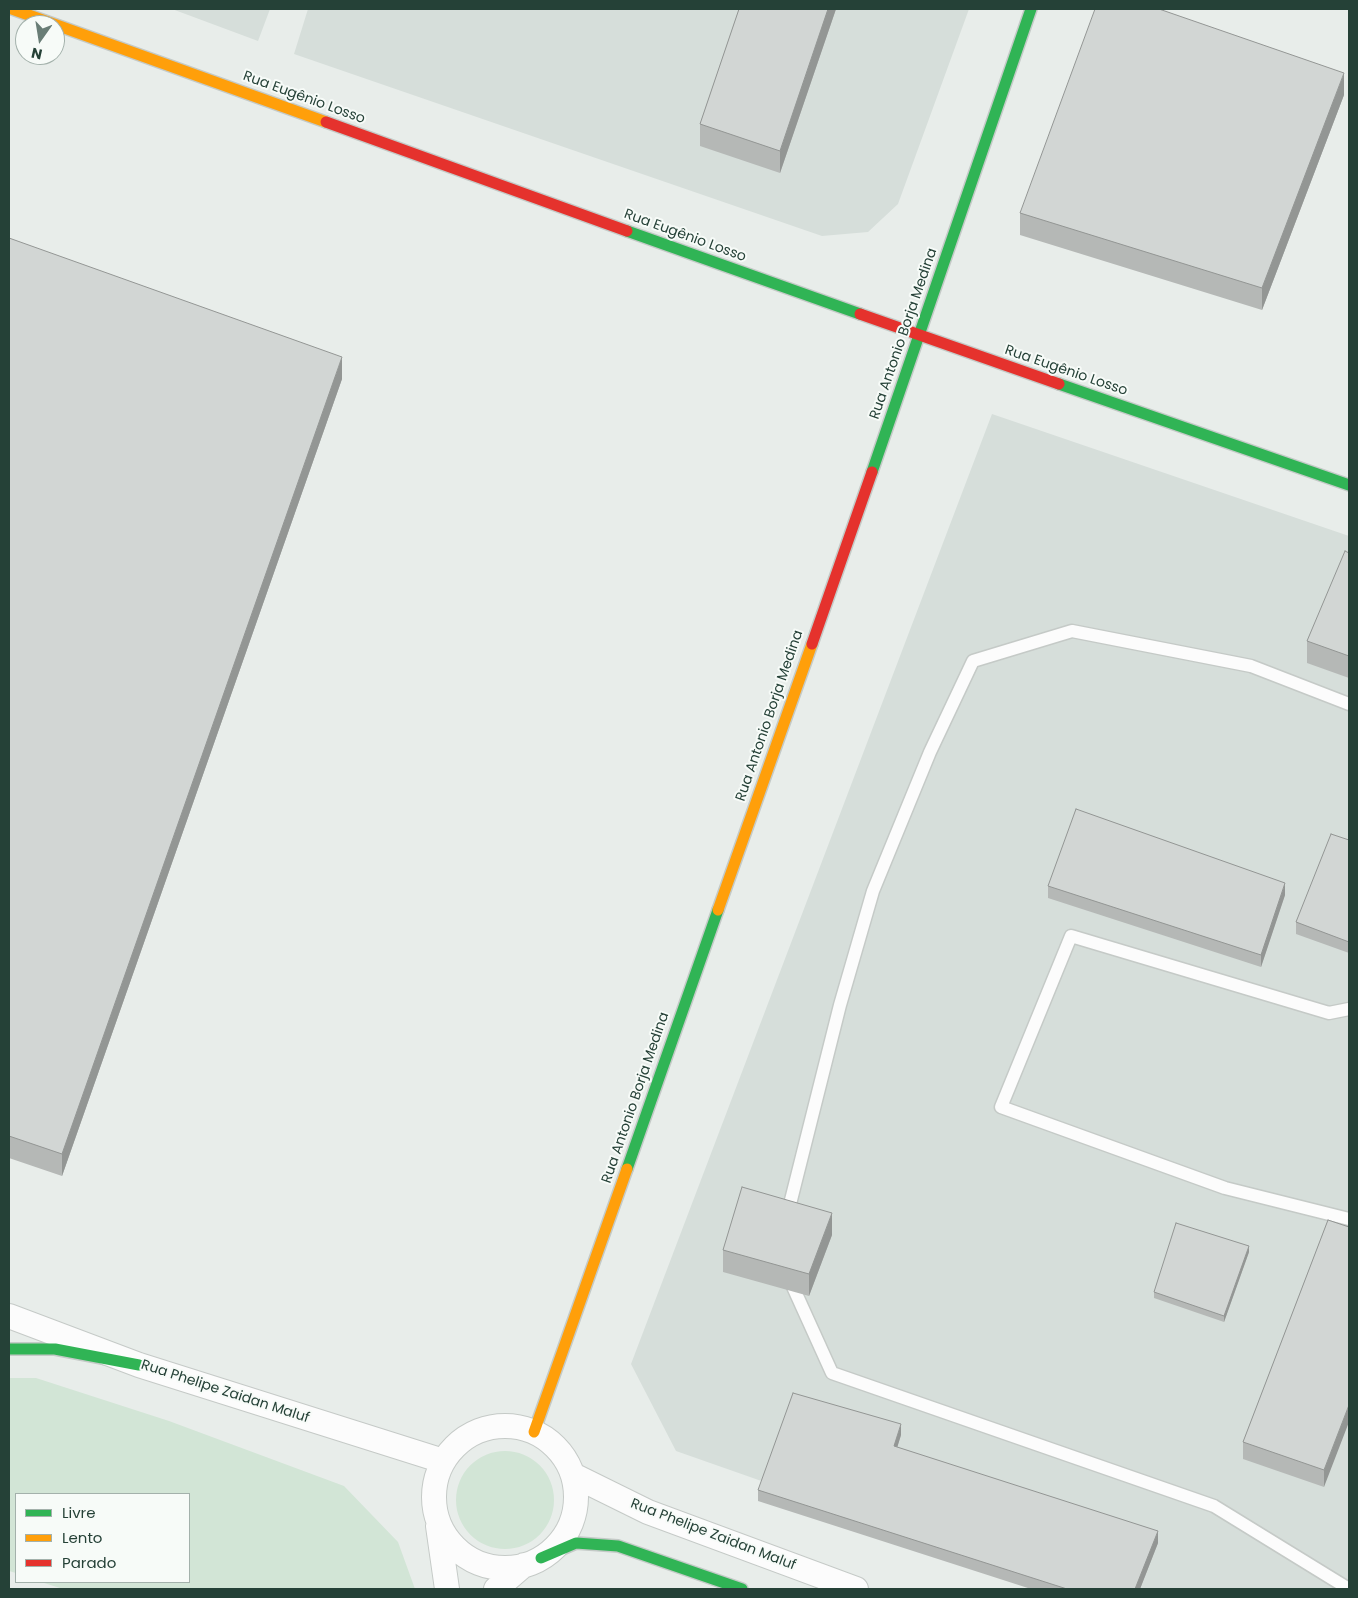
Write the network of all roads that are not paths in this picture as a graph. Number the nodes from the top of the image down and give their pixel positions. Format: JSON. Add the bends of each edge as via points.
{"nodes":[{"id":1,"x":12,"y":9,"type":"edge"},
{"id":2,"x":1031,"y":9,"type":"edge"},
{"id":3,"x":920,"y":336,"type":"junction"},
{"id":4,"x":1349,"y":485,"type":"edge"},
{"id":5,"x":1349,"y":704,"type":"edge"},
{"id":6,"x":1349,"y":1008,"type":"edge"},
{"id":7,"x":1349,"y":1218,"type":"edge"},
{"id":8,"x":784,"y":1225,"type":"edge"},
{"id":9,"x":786,"y":1270,"type":"edge"},
{"id":10,"x":9,"y":1316,"type":"edge"},
{"id":11,"x":9,"y":1349,"type":"edge"},
{"id":12,"x":139,"y":1365,"type":"junction"},
{"id":13,"x":534,"y":1432,"type":"junction"},
{"id":14,"x":443,"y":1461,"type":"junction"},
{"id":15,"x":573,"y":1475,"type":"junction"},
{"id":16,"x":437,"y":1519,"type":"junction"},
{"id":17,"x":533,"y":1562,"type":"junction"},
{"id":18,"x":447,"y":1589,"type":"edge"},
{"id":19,"x":496,"y":1589,"type":"edge"},
{"id":20,"x":742,"y":1589,"type":"edge"},
{"id":21,"x":856,"y":1589,"type":"edge"},
{"id":22,"x":1349,"y":1589,"type":"edge"}],
"edges":[{"from":1,"to":3,"type":"main road","name":"Rua Eugênio Losso"},
{"from":2,"to":3,"type":"main road","name":"Rua Antonio Borja Medina"},
{"from":3,"to":4,"type":"main road","name":"Rua Eugênio Losso"},
{"from":3,"to":13,"type":"main road","name":"Rua Antonio Borja Medina"},
{"from":5,"to":8,"type":"lane","via":[[1251,666],[1072,631],[973,661],[930,752],[873,891],[840,1005]]},
{"from":6,"to":7,"type":"lane","via":[[1329,1013],[1071,936],[1001,1107],[1225,1188]]},
{"from":9,"to":22,"type":"lane","via":[[832,1373],[1214,1506]]},
{"from":10,"to":12,"type":"street","name":"Rua Phelipe Zaidan Maluf"},
{"from":11,"to":12,"type":"main road","via":[[55,1349]]},
{"from":12,"to":14,"type":"street","name":"Rua Phelipe Zaidan Maluf"},
{"from":13,"to":14,"type":"street","via":[[515,1426],[495,1426],[476,1432],[459,1442]]},
{"from":13,"to":15,"type":"street","via":[[551,1442]]},
{"from":14,"to":16,"type":"street","via":[[434,1484]]},
{"from":15,"to":17,"type":"street","via":[[575,1504],[568,1531],[556,1546]]},
{"from":15,"to":21,"type":"street","name":"Rua Phelipe Zaidan Maluf","via":[[648,1512]]},
{"from":16,"to":17,"type":"street","via":[[447,1538],[462,1554],[481,1563],[503,1568]]},
{"from":16,"to":18,"type":"street"},
{"from":17,"to":19,"type":"street"},
{"from":17,"to":20,"type":"main road","via":[[576,1543],[618,1546]]}]}
